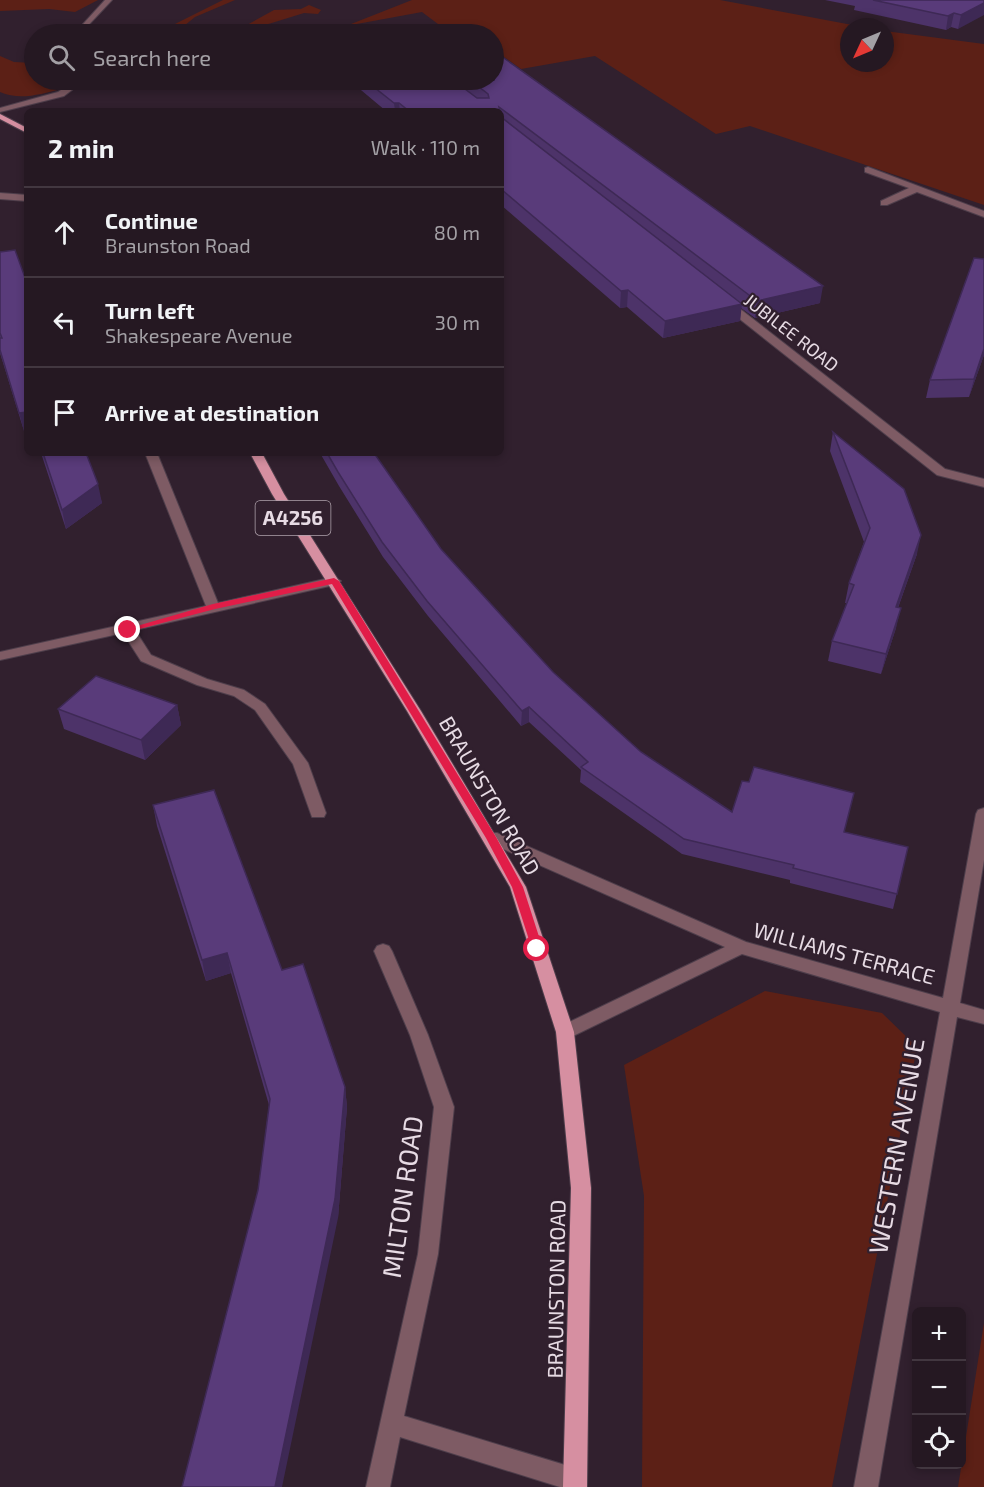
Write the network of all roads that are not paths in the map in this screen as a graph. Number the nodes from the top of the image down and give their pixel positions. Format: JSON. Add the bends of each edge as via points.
{"nodes":[{"id":1,"x":109,"y":0,"type":"edge"},
{"id":2,"x":86,"y":24,"type":"edge"},
{"id":3,"x":67,"y":90,"type":"edge"},
{"id":4,"x":0,"y":110,"type":"edge"},
{"id":5,"x":0,"y":116,"type":"edge"},
{"id":6,"x":24,"y":129,"type":"edge"},
{"id":7,"x":868,"y":170,"type":"dead end"},
{"id":8,"x":917,"y":188,"type":"junction"},
{"id":9,"x":0,"y":196,"type":"edge"},
{"id":10,"x":24,"y":198,"type":"edge"},
{"id":11,"x":884,"y":203,"type":"dead end"},
{"id":12,"x":984,"y":214,"type":"edge"},
{"id":13,"x":716,"y":295,"type":"edge"},
{"id":14,"x":152,"y":456,"type":"edge"},
{"id":15,"x":258,"y":456,"type":"edge"},
{"id":16,"x":984,"y":483,"type":"edge"},
{"id":17,"x":334,"y":581,"type":"junction"},
{"id":18,"x":213,"y":607,"type":"junction"},
{"id":19,"x":128,"y":630,"type":"junction"},
{"id":20,"x":0,"y":656,"type":"edge"},
{"id":21,"x":318,"y":813,"type":"dead end"},
{"id":22,"x":984,"y":814,"type":"edge"},
{"id":23,"x":491,"y":837,"type":"junction"},
{"id":24,"x":741,"y":946,"type":"junction"},
{"id":25,"x":382,"y":951,"type":"dead end"},
{"id":26,"x":949,"y":1006,"type":"junction"},
{"id":27,"x":984,"y":1017,"type":"edge"},
{"id":28,"x":565,"y":1032,"type":"junction"},
{"id":29,"x":390,"y":1423,"type":"junction"},
{"id":30,"x":575,"y":1483,"type":"edge"},
{"id":31,"x":378,"y":1487,"type":"edge"},
{"id":32,"x":866,"y":1487,"type":"edge"}],
"edges":[{"from":1,"to":2,"type":"street"},
{"from":3,"to":4,"type":"street"},
{"from":5,"to":6,"type":"main road"},
{"from":7,"to":8,"type":"street"},
{"from":8,"to":11,"type":"street"},
{"from":8,"to":12,"type":"street"},
{"from":9,"to":10,"type":"street"},
{"from":13,"to":16,"type":"street","name":"JUBILEE ROAD","via":[[941,472]]},
{"from":14,"to":18,"type":"street"},
{"from":15,"to":17,"type":"main road","name":"BRAUNSTON ROAD","number":"A4256"},
{"from":17,"to":18,"type":"street"},
{"from":17,"to":23,"type":"main road","name":"BRAUNSTON ROAD"},
{"from":18,"to":19,"type":"street"},
{"from":19,"to":20,"type":"street"},
{"from":19,"to":21,"type":"street","via":[[146,658],[239,693],[260,707],[300,763]]},
{"from":22,"to":26,"type":"street","name":"WESTERN AVENUE"},
{"from":23,"to":24,"type":"street"},
{"from":23,"to":28,"type":"main road","name":"BRAUNSTON ROAD","via":[[518,887]]},
{"from":24,"to":26,"type":"street","name":"WILLIAMS TERRACE"},
{"from":24,"to":28,"type":"street","name":"WILLIAMS TERRACE"},
{"from":25,"to":29,"type":"street","name":"MILTON ROAD","via":[[419,1035],[444,1107],[428,1254]]},
{"from":26,"to":27,"type":"street","name":"WILLIAMS TERRACE"},
{"from":26,"to":32,"type":"street","name":"WESTERN AVENUE"},
{"from":28,"to":30,"type":"main road","name":"BRAUNSTON ROAD","via":[[581,1188]]},
{"from":29,"to":30,"type":"street"},
{"from":29,"to":31,"type":"street","name":"MILTON ROAD"}]}
